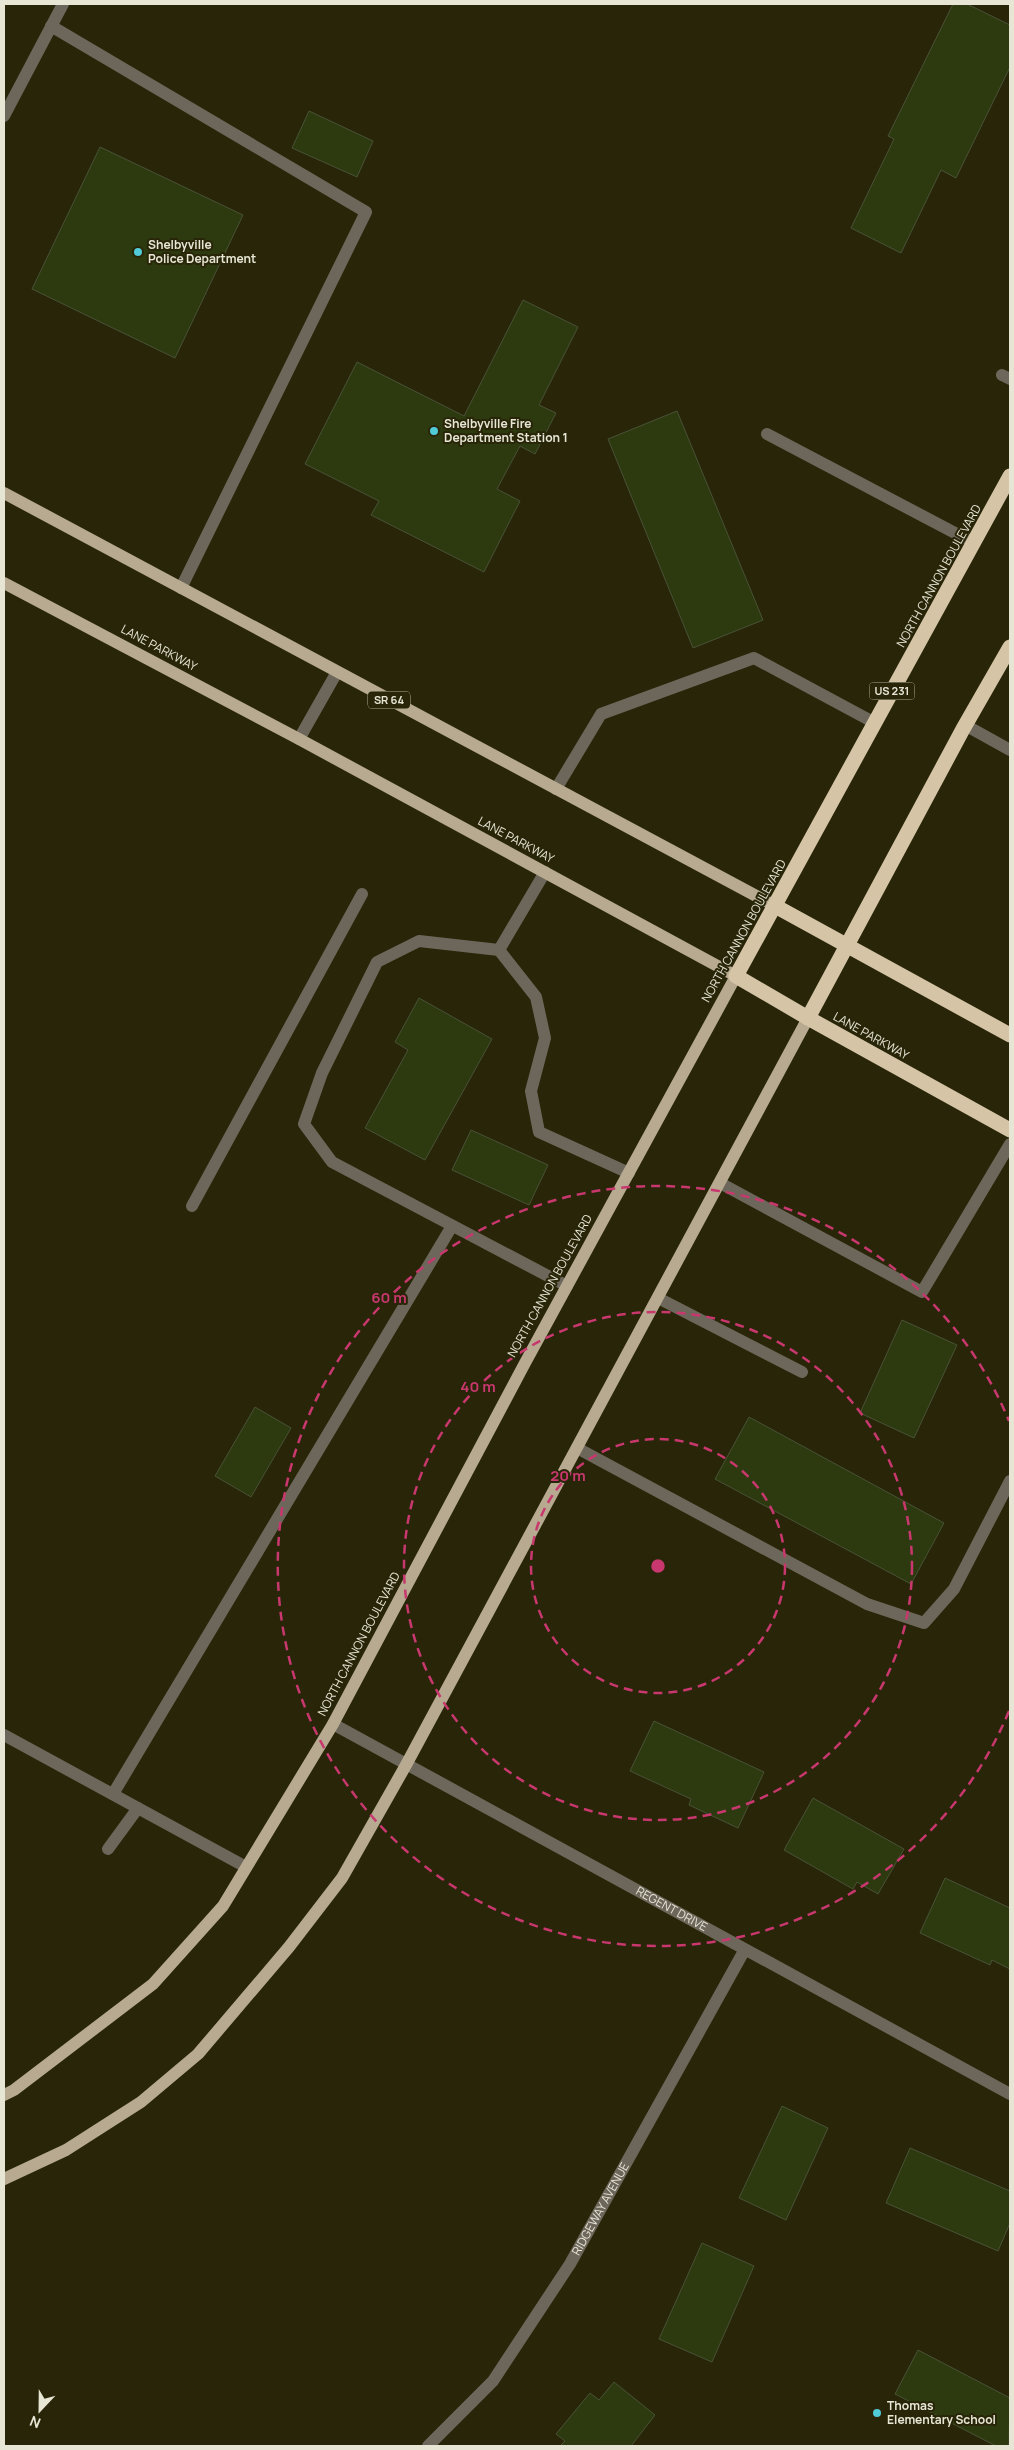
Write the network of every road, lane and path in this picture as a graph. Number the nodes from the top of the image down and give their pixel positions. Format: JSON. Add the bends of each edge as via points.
{"nodes":[{"id":1,"x":63,"y":4,"type":"edge"},
{"id":2,"x":51,"y":26,"type":"junction"},
{"id":3,"x":4,"y":116,"type":"edge"},
{"id":4,"x":767,"y":434,"type":"dead end"},
{"id":5,"x":1010,"y":476,"type":"edge"},
{"id":6,"x":4,"y":493,"type":"edge"},
{"id":7,"x":974,"y":543,"type":"junction"},
{"id":8,"x":4,"y":583,"type":"edge"},
{"id":9,"x":181,"y":588,"type":"junction"},
{"id":10,"x":1010,"y":647,"type":"edge"},
{"id":11,"x":337,"y":672,"type":"junction"},
{"id":12,"x":875,"y":723,"type":"junction"},
{"id":13,"x":965,"y":725,"type":"junction"},
{"id":14,"x":299,"y":739,"type":"junction"},
{"id":15,"x":1010,"y":750,"type":"edge"},
{"id":16,"x":556,"y":789,"type":"junction"},
{"id":17,"x":545,"y":872,"type":"junction"},
{"id":18,"x":362,"y":894,"type":"dead end"},
{"id":19,"x":775,"y":906,"type":"junction"},
{"id":20,"x":845,"y":946,"type":"junction"},
{"id":21,"x":499,"y":950,"type":"junction"},
{"id":22,"x":736,"y":976,"type":"junction"},
{"id":23,"x":808,"y":1018,"type":"junction"},
{"id":24,"x":1010,"y":1035,"type":"edge"},
{"id":25,"x":1010,"y":1130,"type":"edge"},
{"id":26,"x":1010,"y":1144,"type":"edge"},
{"id":27,"x":629,"y":1173,"type":"junction"},
{"id":28,"x":720,"y":1183,"type":"junction"},
{"id":29,"x":192,"y":1206,"type":"dead end"},
{"id":30,"x":452,"y":1226,"type":"junction"},
{"id":31,"x":567,"y":1286,"type":"junction"},
{"id":32,"x":658,"y":1298,"type":"junction"},
{"id":33,"x":802,"y":1372,"type":"dead end"},
{"id":34,"x":577,"y":1448,"type":"junction"},
{"id":35,"x":1010,"y":1481,"type":"edge"},
{"id":36,"x":333,"y":1724,"type":"junction"},
{"id":37,"x":4,"y":1735,"type":"edge"},
{"id":38,"x":406,"y":1765,"type":"junction"},
{"id":39,"x":113,"y":1794,"type":"junction"},
{"id":40,"x":138,"y":1808,"type":"junction"},
{"id":41,"x":108,"y":1849,"type":"dead end"},
{"id":42,"x":246,"y":1867,"type":"junction"},
{"id":43,"x":744,"y":1951,"type":"junction"},
{"id":44,"x":1010,"y":2094,"type":"edge"},
{"id":45,"x":4,"y":2095,"type":"edge"},
{"id":46,"x":4,"y":2179,"type":"edge"},
{"id":47,"x":428,"y":2446,"type":"edge"}],
"edges":[{"from":1,"to":2,"type":"street"},
{"from":2,"to":3,"type":"street"},
{"from":2,"to":9,"type":"street","via":[[366,212]]},
{"from":4,"to":7,"type":"street"},
{"from":5,"to":7,"type":"highway","name":"NORTH CANNON BOULEVARD","number":"US 231"},
{"from":6,"to":9,"type":"main road","number":"SR 64"},
{"from":7,"to":12,"type":"highway","name":"NORTH CANNON BOULEVARD","number":"US 231"},
{"from":8,"to":14,"type":"main road","name":"LANE PARKWAY"},
{"from":9,"to":11,"type":"main road","number":"SR 64"},
{"from":10,"to":13,"type":"highway"},
{"from":11,"to":14,"type":"street"},
{"from":11,"to":16,"type":"main road","number":"SR 64"},
{"from":12,"to":16,"type":"street","via":[[754,658],[601,714]]},
{"from":12,"to":19,"type":"highway","name":"NORTH CANNON BOULEVARD","number":"US 231"},
{"from":13,"to":15,"type":"street"},
{"from":13,"to":20,"type":"highway"},
{"from":14,"to":17,"type":"main road","name":"LANE PARKWAY"},
{"from":16,"to":19,"type":"main road","number":"SR 64"},
{"from":17,"to":21,"type":"street"},
{"from":17,"to":22,"type":"main road","name":"LANE PARKWAY"},
{"from":18,"to":29,"type":"street"},
{"from":19,"to":20,"type":"highway"},
{"from":19,"to":22,"type":"highway","name":"NORTH CANNON BOULEVARD","number":"US 231"},
{"from":20,"to":23,"type":"highway"},
{"from":20,"to":24,"type":"highway"},
{"from":21,"to":27,"type":"street","via":[[536,997],[545,1038],[531,1092],[539,1132]]},
{"from":21,"to":30,"type":"street","via":[[419,941],[377,962],[322,1073],[304,1124],[332,1162]]},
{"from":22,"to":23,"type":"highway","name":"LANE PARKWAY"},
{"from":22,"to":27,"type":"main road","name":"NORTH CANNON BOULEVARD"},
{"from":23,"to":25,"type":"highway","name":"LANE PARKWAY"},
{"from":23,"to":28,"type":"main road"},
{"from":26,"to":28,"type":"street","via":[[922,1292]]},
{"from":27,"to":31,"type":"main road","name":"NORTH CANNON BOULEVARD"},
{"from":28,"to":32,"type":"main road"},
{"from":30,"to":31,"type":"street"},
{"from":30,"to":39,"type":"street"},
{"from":31,"to":36,"type":"main road","name":"NORTH CANNON BOULEVARD"},
{"from":32,"to":33,"type":"street"},
{"from":32,"to":34,"type":"main road"},
{"from":34,"to":35,"type":"street","via":[[867,1604],[924,1623],[954,1589]]},
{"from":34,"to":38,"type":"main road"},
{"from":36,"to":38,"type":"street","name":"REGENT DRIVE"},
{"from":36,"to":42,"type":"main road","name":"NORTH CANNON BOULEVARD"},
{"from":37,"to":39,"type":"street"},
{"from":38,"to":43,"type":"street","name":"REGENT DRIVE"},
{"from":38,"to":46,"type":"main road","via":[[342,1878],[198,2054],[133,2107],[66,2150]]},
{"from":39,"to":40,"type":"street"},
{"from":40,"to":41,"type":"street"},
{"from":40,"to":42,"type":"street"},
{"from":42,"to":45,"type":"main road","name":"NORTH CANNON BOULEVARD","via":[[223,1906],[153,1984]]},
{"from":43,"to":44,"type":"street","name":"REGENT DRIVE"},
{"from":43,"to":47,"type":"street","name":"RIDGEWAY AVENUE","via":[[570,2264],[494,2381]]}]}
